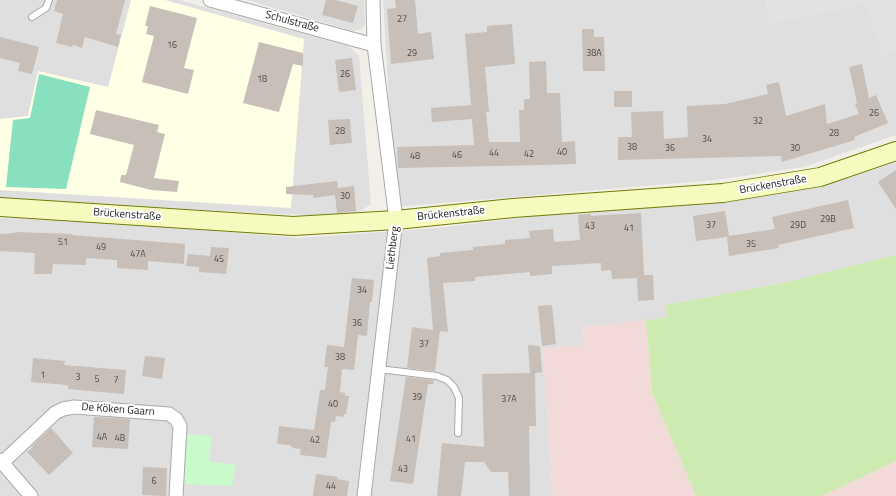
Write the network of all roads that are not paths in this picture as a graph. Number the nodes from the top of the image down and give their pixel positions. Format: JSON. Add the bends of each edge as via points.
{"nodes":[{"id":1,"x":49,"y":0,"type":"edge"},
{"id":2,"x":210,"y":0,"type":"edge"},
{"id":3,"x":373,"y":0,"type":"edge"},
{"id":4,"x":32,"y":17,"type":"dead end"},
{"id":5,"x":374,"y":45,"type":"junction"},
{"id":6,"x":896,"y":151,"type":"edge"},
{"id":7,"x":0,"y":207,"type":"edge"},
{"id":8,"x":396,"y":220,"type":"junction"},
{"id":9,"x":379,"y":369,"type":"junction"},
{"id":10,"x":458,"y":433,"type":"dead end"},
{"id":11,"x":1,"y":462,"type":"edge"},
{"id":12,"x":31,"y":496,"type":"edge"},
{"id":13,"x":176,"y":496,"type":"edge"},
{"id":14,"x":364,"y":496,"type":"edge"}],
"edges":[{"from":1,"to":4,"type":"lane","via":[[46,8]]},
{"from":2,"to":5,"type":"street","name":"Schulstraße"},
{"from":3,"to":5,"type":"street","name":"Liethberg"},
{"from":5,"to":8,"type":"street","name":"Liethberg"},
{"from":6,"to":8,"type":"street","name":"Brückenstraße","via":[[820,177],[723,193]]},
{"from":7,"to":8,"type":"street","name":"Brückenstraße","via":[[293,226]]},
{"from":8,"to":9,"type":"street","name":"Liethberg"},
{"from":9,"to":10,"type":"lane","via":[[437,376],[447,380],[459,398]]},
{"from":9,"to":14,"type":"street","name":"Liethberg"},
{"from":11,"to":12,"type":"street"},
{"from":11,"to":13,"type":"street","name":"De Köken Gaarn","via":[[63,408],[169,414],[180,426]]}]}
